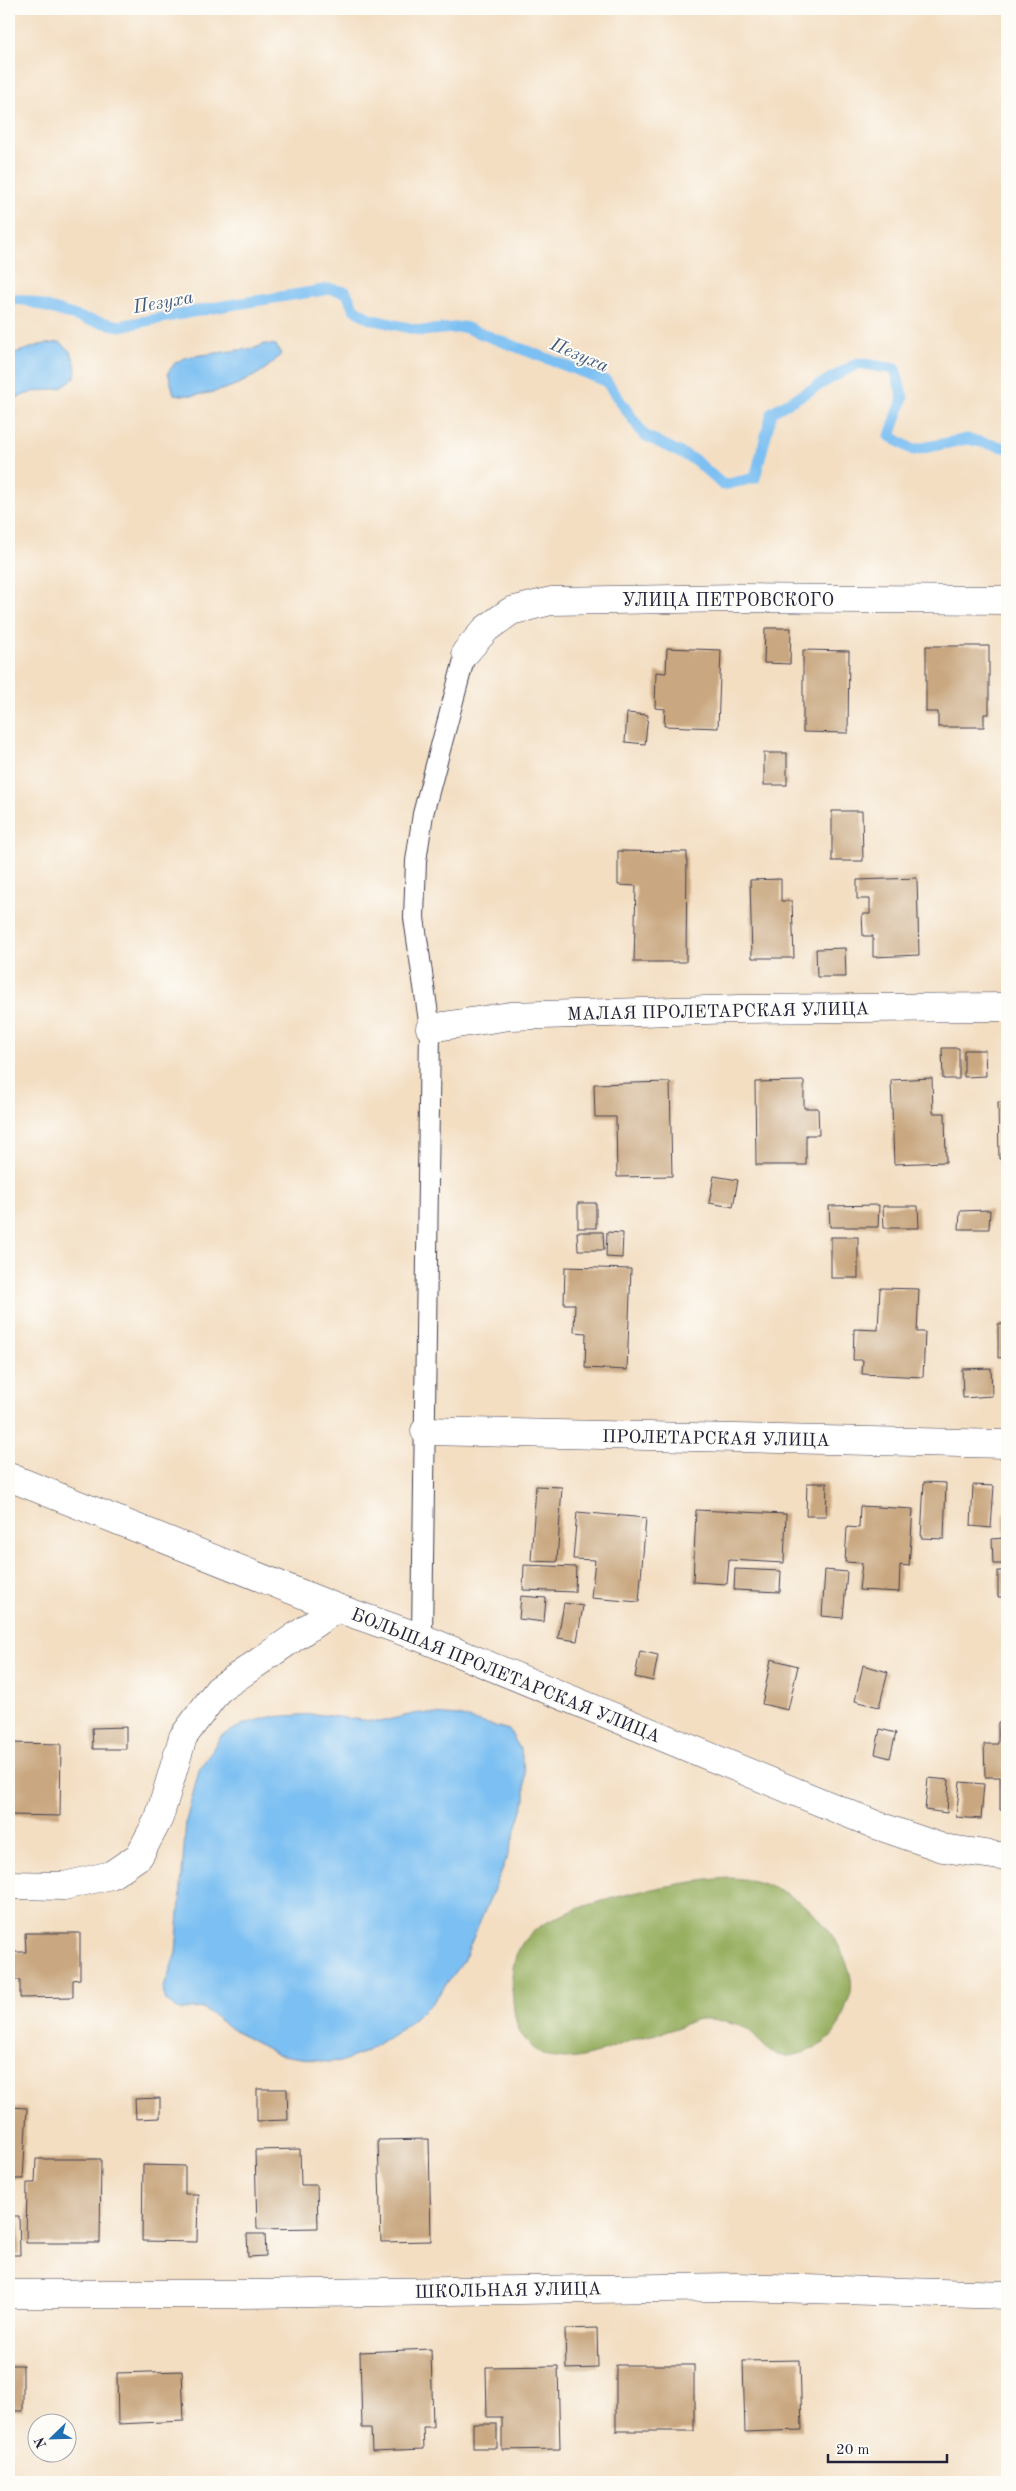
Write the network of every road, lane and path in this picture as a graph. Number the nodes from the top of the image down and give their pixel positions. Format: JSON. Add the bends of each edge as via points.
{"nodes":[{"id":1,"x":1007,"y":600,"type":"edge"},
{"id":2,"x":466,"y":652,"type":"joint"},
{"id":3,"x":1007,"y":1007,"type":"edge"},
{"id":4,"x":430,"y":1028,"type":"junction"},
{"id":5,"x":425,"y":1431,"type":"junction"},
{"id":6,"x":1007,"y":1444,"type":"edge"},
{"id":7,"x":9,"y":1477,"type":"edge"},
{"id":8,"x":337,"y":1608,"type":"junction"},
{"id":9,"x":422,"y":1638,"type":"junction"},
{"id":10,"x":1007,"y":1857,"type":"edge"},
{"id":11,"x":9,"y":1885,"type":"edge"},
{"id":12,"x":9,"y":2294,"type":"edge"},
{"id":13,"x":1007,"y":2295,"type":"edge"}],
"edges":[{"from":1,"to":2,"type":"street","name":"УЛИЦА ПЕТРОВСКОГО","via":[[738,598],[551,601],[511,611],[486,629]]},
{"from":2,"to":4,"type":"lane","via":[[423,814],[416,861],[414,918]]},
{"from":3,"to":4,"type":"street","name":"МАЛАЯ ПРОЛЕТАРСКАЯ УЛИЦА","via":[[739,1008],[520,1016]]},
{"from":4,"to":5,"type":"lane"},
{"from":5,"to":6,"type":"street","name":"ПРОЛЕТАРСКАЯ УЛИЦА"},
{"from":5,"to":9,"type":"lane"},
{"from":7,"to":8,"type":"street","name":"БОЛЬШАЯ ПРОЛЕТАРСКАЯ УЛИЦА"},
{"from":8,"to":9,"type":"street","name":"БОЛЬШАЯ ПРОЛЕТАРСКАЯ УЛИЦА"},
{"from":8,"to":11,"type":"street","via":[[218,1690],[183,1737],[160,1818],[139,1856],[102,1878],[64,1886]]},
{"from":9,"to":10,"type":"street","name":"БОЛЬШАЯ ПРОЛЕТАРСКАЯ УЛИЦА","via":[[876,1825],[943,1848]]},
{"from":12,"to":13,"type":"street","name":"ШКОЛЬНАЯ УЛИЦА","via":[[735,2287]]}]}
